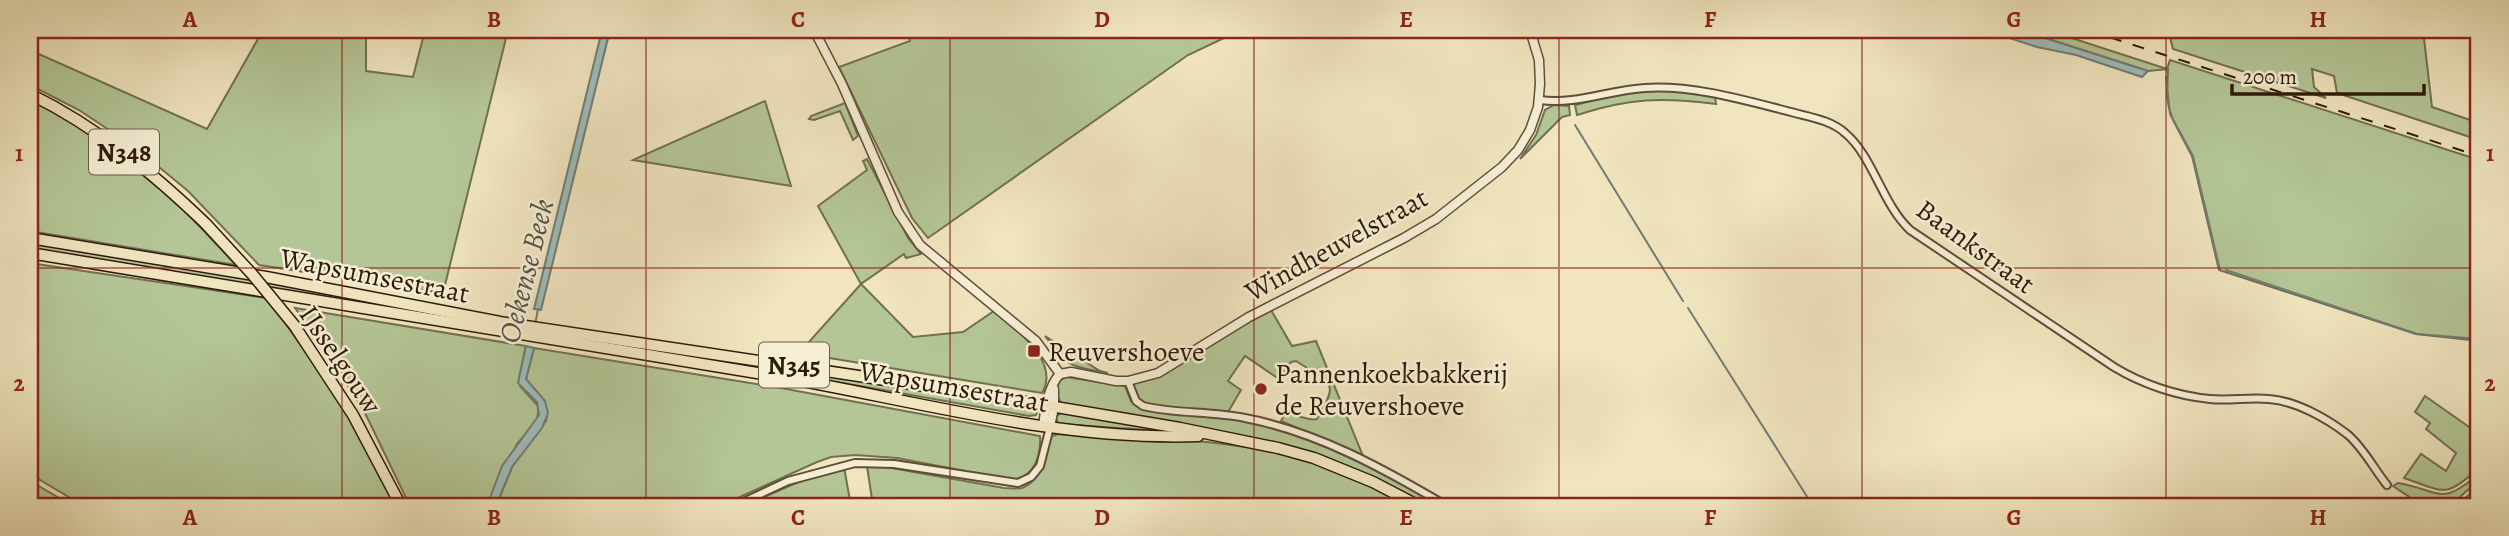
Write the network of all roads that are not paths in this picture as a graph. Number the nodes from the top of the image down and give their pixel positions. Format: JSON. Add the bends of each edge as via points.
{"nodes":[{"id":1,"x":814,"y":30,"type":"edge"},
{"id":2,"x":1530,"y":30,"type":"edge"},
{"id":3,"x":30,"y":94,"type":"edge"},
{"id":4,"x":1540,"y":100,"type":"junction"},
{"id":5,"x":30,"y":238,"type":"edge"},
{"id":6,"x":30,"y":253,"type":"edge"},
{"id":7,"x":529,"y":331,"type":"junction"},
{"id":8,"x":541,"y":333,"type":"junction"},
{"id":9,"x":1060,"y":374,"type":"junction"},
{"id":10,"x":1128,"y":381,"type":"junction"},
{"id":11,"x":1050,"y":406,"type":"junction"},
{"id":12,"x":1046,"y":426,"type":"junction"},
{"id":13,"x":1209,"y":435,"type":"junction"},
{"id":14,"x":2387,"y":485,"type":"dead end"},
{"id":15,"x":2479,"y":501,"type":"edge"},
{"id":16,"x":401,"y":506,"type":"edge"},
{"id":17,"x":735,"y":506,"type":"edge"},
{"id":18,"x":1419,"y":506,"type":"edge"},
{"id":19,"x":1447,"y":506,"type":"edge"},
{"id":20,"x":2473,"y":506,"type":"edge"}],
"edges":[{"from":1,"to":9,"type":"street","via":[[909,230],[920,245],[1036,341]]},
{"from":2,"to":4,"type":"street","name":"Windheuvelstraat","via":[[1539,60]]},
{"from":3,"to":16,"type":"main road","name":"IJsselgouw","number":"N348","bridge":true,"via":[[122,150],[178,197],[252,274],[293,325],[353,415]]},
{"from":4,"to":10,"type":"street","name":"Windheuvelstraat","via":[[1530,130],[1511,159],[1436,219],[1249,317],[1165,370]]},
{"from":4,"to":14,"type":"street","name":"Baankstraat","via":[[1572,102],[1631,89],[1673,88],[1742,99],[1836,126],[1854,141],[1910,230],[2114,367],[2140,381],[2201,398],[2270,399],[2292,404],[2349,436]]},
{"from":5,"to":7,"type":"main road","name":"Wapsumsestraat","number":"N345","via":[[266,277]]},
{"from":6,"to":7,"type":"main road","name":"Wapsumsestraat","number":"N345"},
{"from":7,"to":8,"type":"main road","name":"Wapsumsestraat","number":"N345"},
{"from":8,"to":11,"type":"main road","name":"Wapsumsestraat","number":"N345","via":[[761,360]]},
{"from":8,"to":12,"type":"main road","name":"Wapsumsestraat","number":"N345","via":[[651,357]]},
{"from":9,"to":10,"type":"street"},
{"from":9,"to":11,"type":"street"},
{"from":10,"to":19,"type":"street","via":[[1143,406],[1277,425],[1354,455]]},
{"from":11,"to":12,"type":"street"},
{"from":11,"to":13,"type":"main road","name":"Wapsumsestraat","number":"N345"},
{"from":12,"to":13,"type":"main road","name":"Wapsumsestraat","number":"N345","via":[[1132,435]]},
{"from":12,"to":17,"type":"street","via":[[1040,466],[1018,483],[894,464],[855,463],[788,481]]},
{"from":13,"to":18,"type":"main road","name":"Wapsumsestraat","number":"N345","via":[[1314,458]]},
{"from":15,"to":20,"type":"main road"}]}
